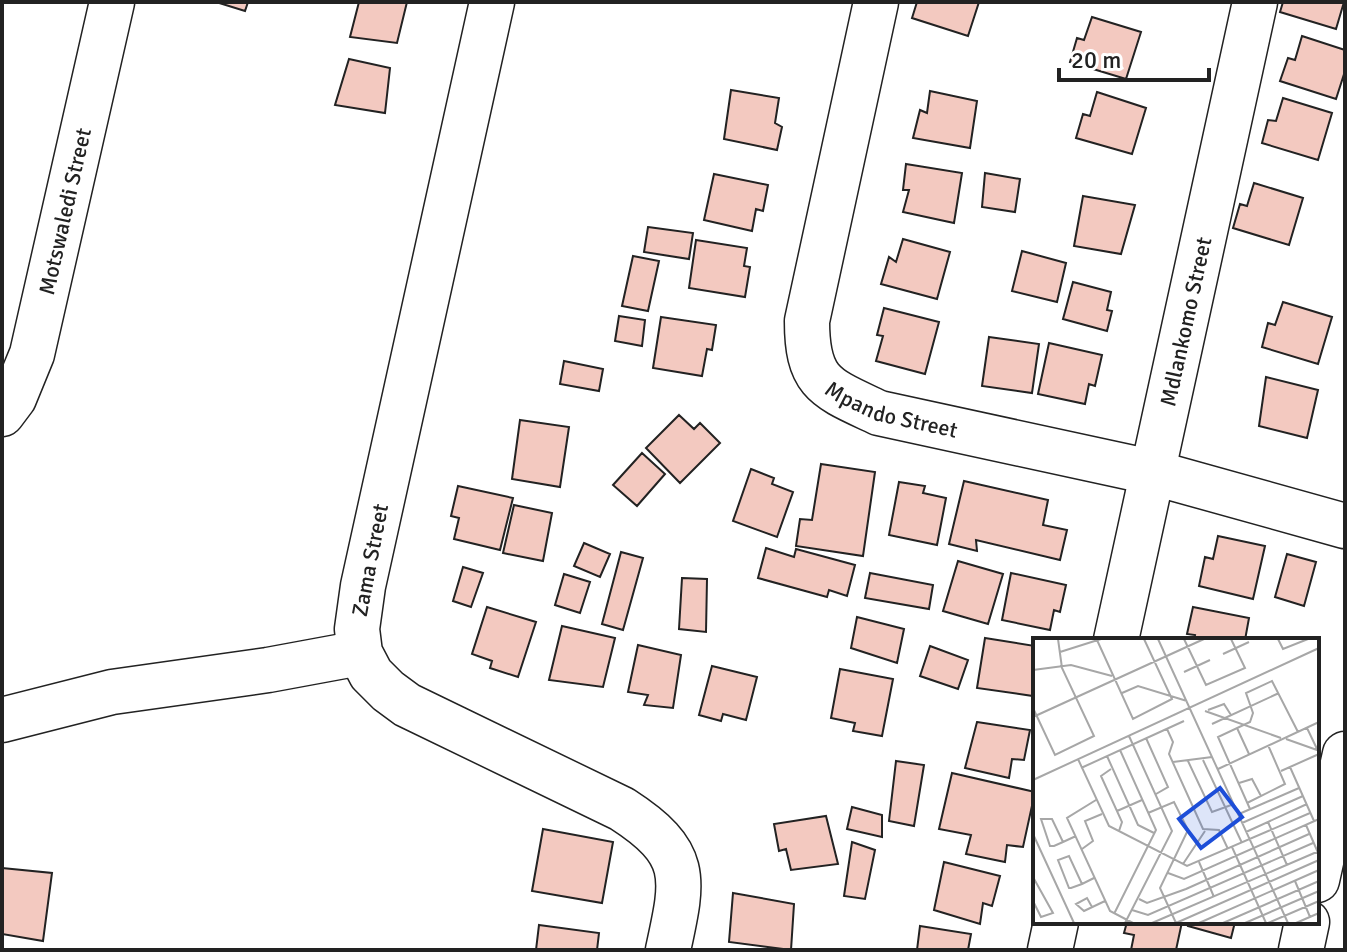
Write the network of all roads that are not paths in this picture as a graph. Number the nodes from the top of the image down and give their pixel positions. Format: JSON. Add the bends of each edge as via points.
{"nodes":[{"id":1,"x":112,"y":2,"type":"edge"},
{"id":2,"x":492,"y":2,"type":"edge"},
{"id":3,"x":876,"y":2,"type":"edge"},
{"id":4,"x":1255,"y":2,"type":"edge"},
{"id":5,"x":2,"y":414,"type":"edge"},
{"id":6,"x":1151,"y":472,"type":"junction"},
{"id":7,"x":1345,"y":526,"type":"edge"},
{"id":8,"x":1116,"y":638,"type":"edge"},
{"id":9,"x":360,"y":653,"type":"junction"},
{"id":10,"x":2,"y":720,"type":"edge"},
{"id":11,"x":1345,"y":754,"type":"edge"},
{"id":12,"x":1329,"y":855,"type":"edge"},
{"id":13,"x":1056,"y":924,"type":"edge"},
{"id":14,"x":1307,"y":924,"type":"edge"},
{"id":15,"x":668,"y":950,"type":"edge"},
{"id":16,"x":1050,"y":950,"type":"edge"},
{"id":17,"x":1301,"y":950,"type":"edge"}],
"edges":[{"from":1,"to":5,"type":"street","name":"Motswaledi Street","via":[[32,354]]},
{"from":2,"to":9,"type":"street","name":"Zama Street","via":[[363,586],[357,629]]},
{"from":3,"to":6,"type":"street","name":"Mpando Street","via":[[807,321],[807,358],[820,380],[879,413]]},
{"from":4,"to":6,"type":"street","name":"Mdlankomo Street"},
{"from":6,"to":7,"type":"street","name":"Mpando Street"},
{"from":6,"to":8,"type":"street","name":"Mdlankomo Street"},
{"from":9,"to":10,"type":"street","via":[[112,692]]},
{"from":9,"to":15,"type":"street","via":[[371,674],[407,705],[651,827],[678,868],[681,894]]},
{"from":11,"to":12,"type":"street"},
{"from":13,"to":16,"type":"street"},
{"from":14,"to":17,"type":"street"}]}
